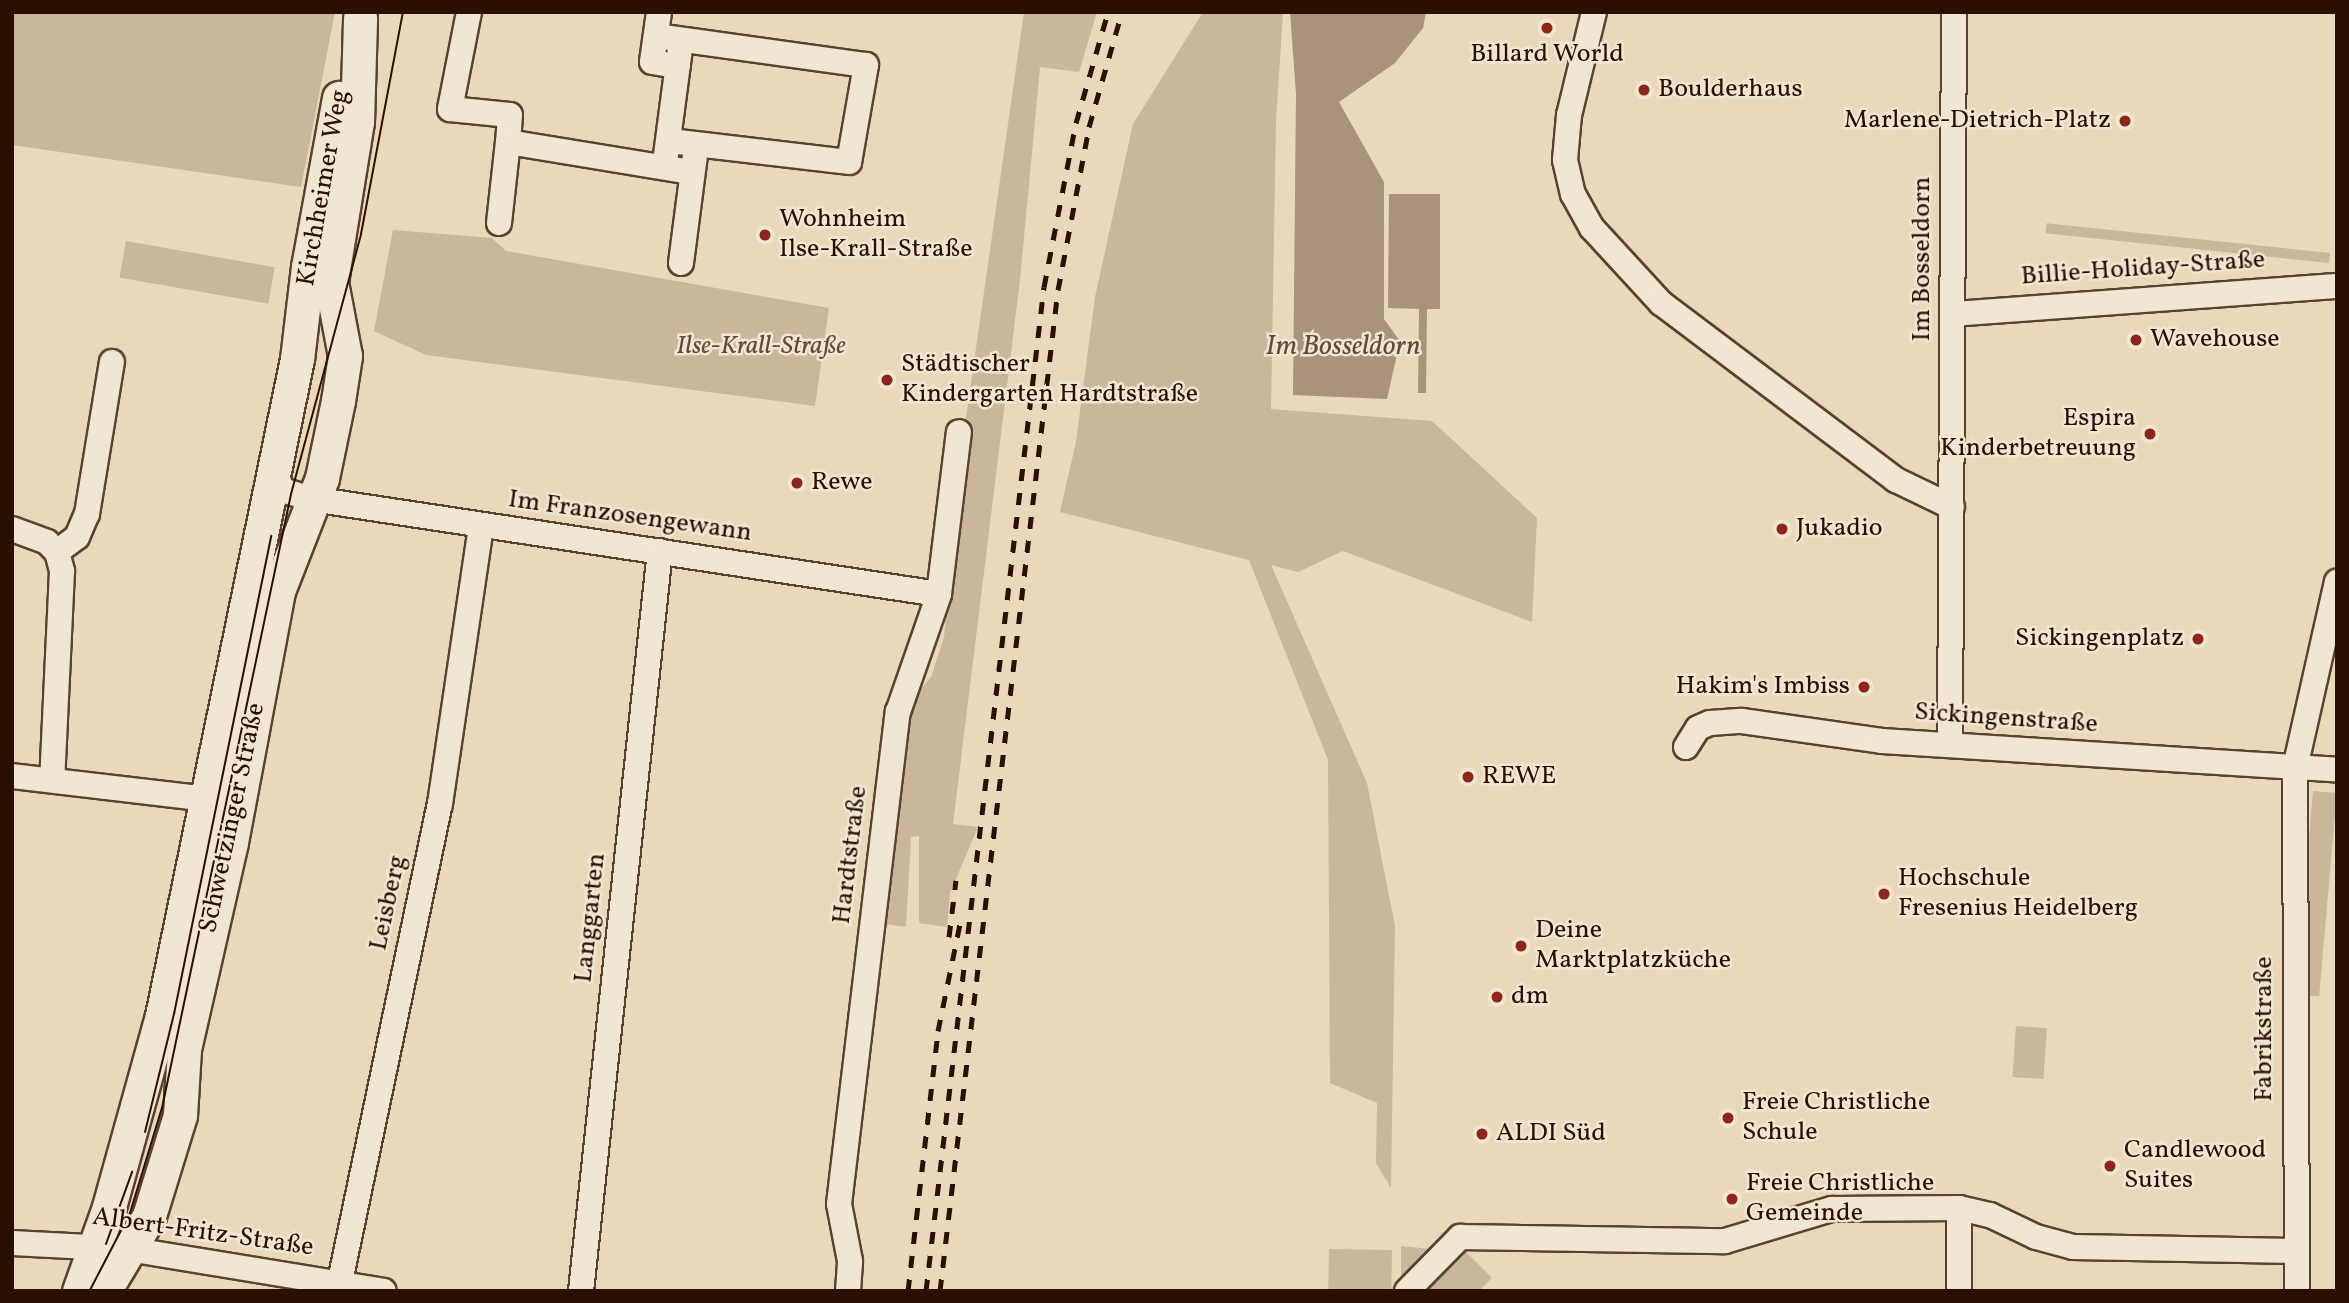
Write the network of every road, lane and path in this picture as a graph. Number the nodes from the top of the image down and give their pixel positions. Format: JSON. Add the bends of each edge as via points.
{"nodes":[{"id":1,"x":469,"y":12,"type":"edge"},
{"id":2,"x":1594,"y":12,"type":"edge"},
{"id":3,"x":1954,"y":12,"type":"edge"},
{"id":4,"x":361,"y":15,"type":"edge"},
{"id":5,"x":657,"y":24,"type":"edge"},
{"id":6,"x":681,"y":41,"type":"junction"},
{"id":7,"x":678,"y":66,"type":"junction"},
{"id":8,"x":669,"y":141,"type":"junction"},
{"id":9,"x":508,"y":142,"type":"junction"},
{"id":10,"x":696,"y":144,"type":"junction"},
{"id":11,"x":664,"y":166,"type":"junction"},
{"id":12,"x":692,"y":172,"type":"junction"},
{"id":13,"x":499,"y":223,"type":"dead end"},
{"id":14,"x":681,"y":263,"type":"dead end"},
{"id":15,"x":2337,"y":286,"type":"edge"},
{"id":16,"x":1953,"y":314,"type":"junction"},
{"id":17,"x":344,"y":338,"type":"junction"},
{"id":18,"x":298,"y":349,"type":"junction"},
{"id":19,"x":112,"y":362,"type":"dead end"},
{"id":20,"x":959,"y":432,"type":"dead end"},
{"id":21,"x":273,"y":465,"type":"junction"},
{"id":22,"x":312,"y":499,"type":"junction"},
{"id":23,"x":1952,"y":507,"type":"junction"},
{"id":24,"x":481,"y":525,"type":"junction"},
{"id":25,"x":12,"y":529,"type":"edge"},
{"id":26,"x":660,"y":551,"type":"junction"},
{"id":27,"x":57,"y":552,"type":"junction"},
{"id":28,"x":2337,"y":582,"type":"edge"},
{"id":29,"x":939,"y":594,"type":"junction"},
{"id":30,"x":1950,"y":744,"type":"junction"},
{"id":31,"x":1685,"y":747,"type":"dead end"},
{"id":32,"x":2295,"y":768,"type":"junction"},
{"id":33,"x":2337,"y":770,"type":"edge"},
{"id":34,"x":12,"y":776,"type":"edge"},
{"id":35,"x":52,"y":780,"type":"junction"},
{"id":36,"x":224,"y":801,"type":"junction"},
{"id":37,"x":1959,"y":1208,"type":"junction"},
{"id":38,"x":12,"y":1243,"type":"edge"},
{"id":39,"x":94,"y":1247,"type":"junction"},
{"id":40,"x":128,"y":1249,"type":"junction"},
{"id":41,"x":2296,"y":1251,"type":"junction"},
{"id":42,"x":339,"y":1287,"type":"edge"},
{"id":43,"x":79,"y":1291,"type":"edge"},
{"id":44,"x":104,"y":1291,"type":"edge"},
{"id":45,"x":384,"y":1291,"type":"edge"},
{"id":46,"x":581,"y":1291,"type":"edge"},
{"id":47,"x":848,"y":1291,"type":"edge"},
{"id":48,"x":1407,"y":1291,"type":"edge"},
{"id":49,"x":1959,"y":1291,"type":"edge"},
{"id":50,"x":2297,"y":1291,"type":"edge"}],
"edges":[{"from":1,"to":9,"type":"street","via":[[450,108],[510,115]]},
{"from":2,"to":23,"type":"street","via":[[1569,116],[1565,160],[1573,194],[1592,228],[1640,286],[1661,303],[1896,480]]},
{"from":3,"to":16,"type":"street","name":"Im Bosseldorn"},
{"from":4,"to":17,"type":"street","name":"Kirchheimer Weg","via":[[357,122],[331,282]]},
{"from":4,"to":18,"type":"street","name":"Kirchheimer Weg","via":[[349,46],[308,267]]},
{"from":5,"to":6,"type":"street"},
{"from":5,"to":7,"type":"street","via":[[652,62]]},
{"from":6,"to":7,"type":"street"},
{"from":6,"to":10,"type":"street","via":[[866,65],[849,162]]},
{"from":7,"to":8,"type":"street"},
{"from":8,"to":10,"type":"street"},
{"from":8,"to":11,"type":"street"},
{"from":9,"to":11,"type":"street"},
{"from":9,"to":13,"type":"street"},
{"from":10,"to":12,"type":"street"},
{"from":11,"to":12,"type":"street"},
{"from":12,"to":14,"type":"street"},
{"from":15,"to":16,"type":"street","name":"Billie-Holiday-Straße"},
{"from":16,"to":23,"type":"street","name":"Im Bosseldorn"},
{"from":17,"to":18,"type":"street","via":[[326,334]]},
{"from":17,"to":22,"type":"street","name":"Schwetzinger Straße","via":[[338,401],[322,478]]},
{"from":18,"to":21,"type":"street","name":"Schwetzinger Straße"},
{"from":19,"to":27,"type":"street","via":[[88,514],[77,537]]},
{"from":20,"to":29,"type":"street","name":"Hardtstraße"},
{"from":21,"to":22,"type":"street","name":"Im Franzosengewann","via":[[282,491]]},
{"from":21,"to":36,"type":"street","name":"Schwetzinger Straße"},
{"from":22,"to":24,"type":"street","name":"Im Franzosengewann"},
{"from":22,"to":36,"type":"street","name":"Schwetzinger Straße","via":[[278,591]]},
{"from":23,"to":30,"type":"street","name":"Im Bosseldorn"},
{"from":24,"to":26,"type":"street","name":"Im Franzosengewann"},
{"from":24,"to":42,"type":"street","name":"Leisberg","via":[[440,804]]},
{"from":25,"to":27,"type":"street","via":[[40,538]]},
{"from":26,"to":29,"type":"street","name":"Im Franzosengewann"},
{"from":26,"to":46,"type":"street","name":"Langgarten"},
{"from":27,"to":35,"type":"street","via":[[62,571]]},
{"from":28,"to":32,"type":"street","name":"Fabrikstraße"},
{"from":29,"to":47,"type":"street","name":"Hardtstraße","via":[[898,712],[839,1204],[850,1261]]},
{"from":30,"to":31,"type":"street","name":"Sickingenstraße","via":[[1882,741],[1793,725],[1724,721],[1699,728]]},
{"from":30,"to":32,"type":"street","name":"Sickingenstraße"},
{"from":32,"to":33,"type":"street","name":"Sickingenstraße"},
{"from":32,"to":41,"type":"street","name":"Fabrikstraße"},
{"from":34,"to":35,"type":"street"},
{"from":35,"to":36,"type":"street"},
{"from":36,"to":39,"type":"street","name":"Schwetzinger Straße"},
{"from":36,"to":40,"type":"street","name":"Schwetzinger Straße","via":[[184,1049],[180,1115],[149,1216]]},
{"from":37,"to":41,"type":"street","via":[[2073,1247]]},
{"from":37,"to":48,"type":"street","via":[[1832,1209],[1725,1241],[1460,1237]]},
{"from":37,"to":49,"type":"street"},
{"from":38,"to":39,"type":"street","name":"Albert-Fritz-Straße"},
{"from":39,"to":40,"type":"street","name":"Albert-Fritz-Straße"},
{"from":39,"to":43,"type":"street","name":"Schwetzinger Straße"},
{"from":40,"to":42,"type":"street","name":"Albert-Fritz-Straße"},
{"from":40,"to":44,"type":"street","name":"Schwetzinger Straße"},
{"from":41,"to":50,"type":"street","name":"Fabrikstraße"},
{"from":42,"to":45,"type":"street","name":"Albert-Fritz-Straße"}]}
